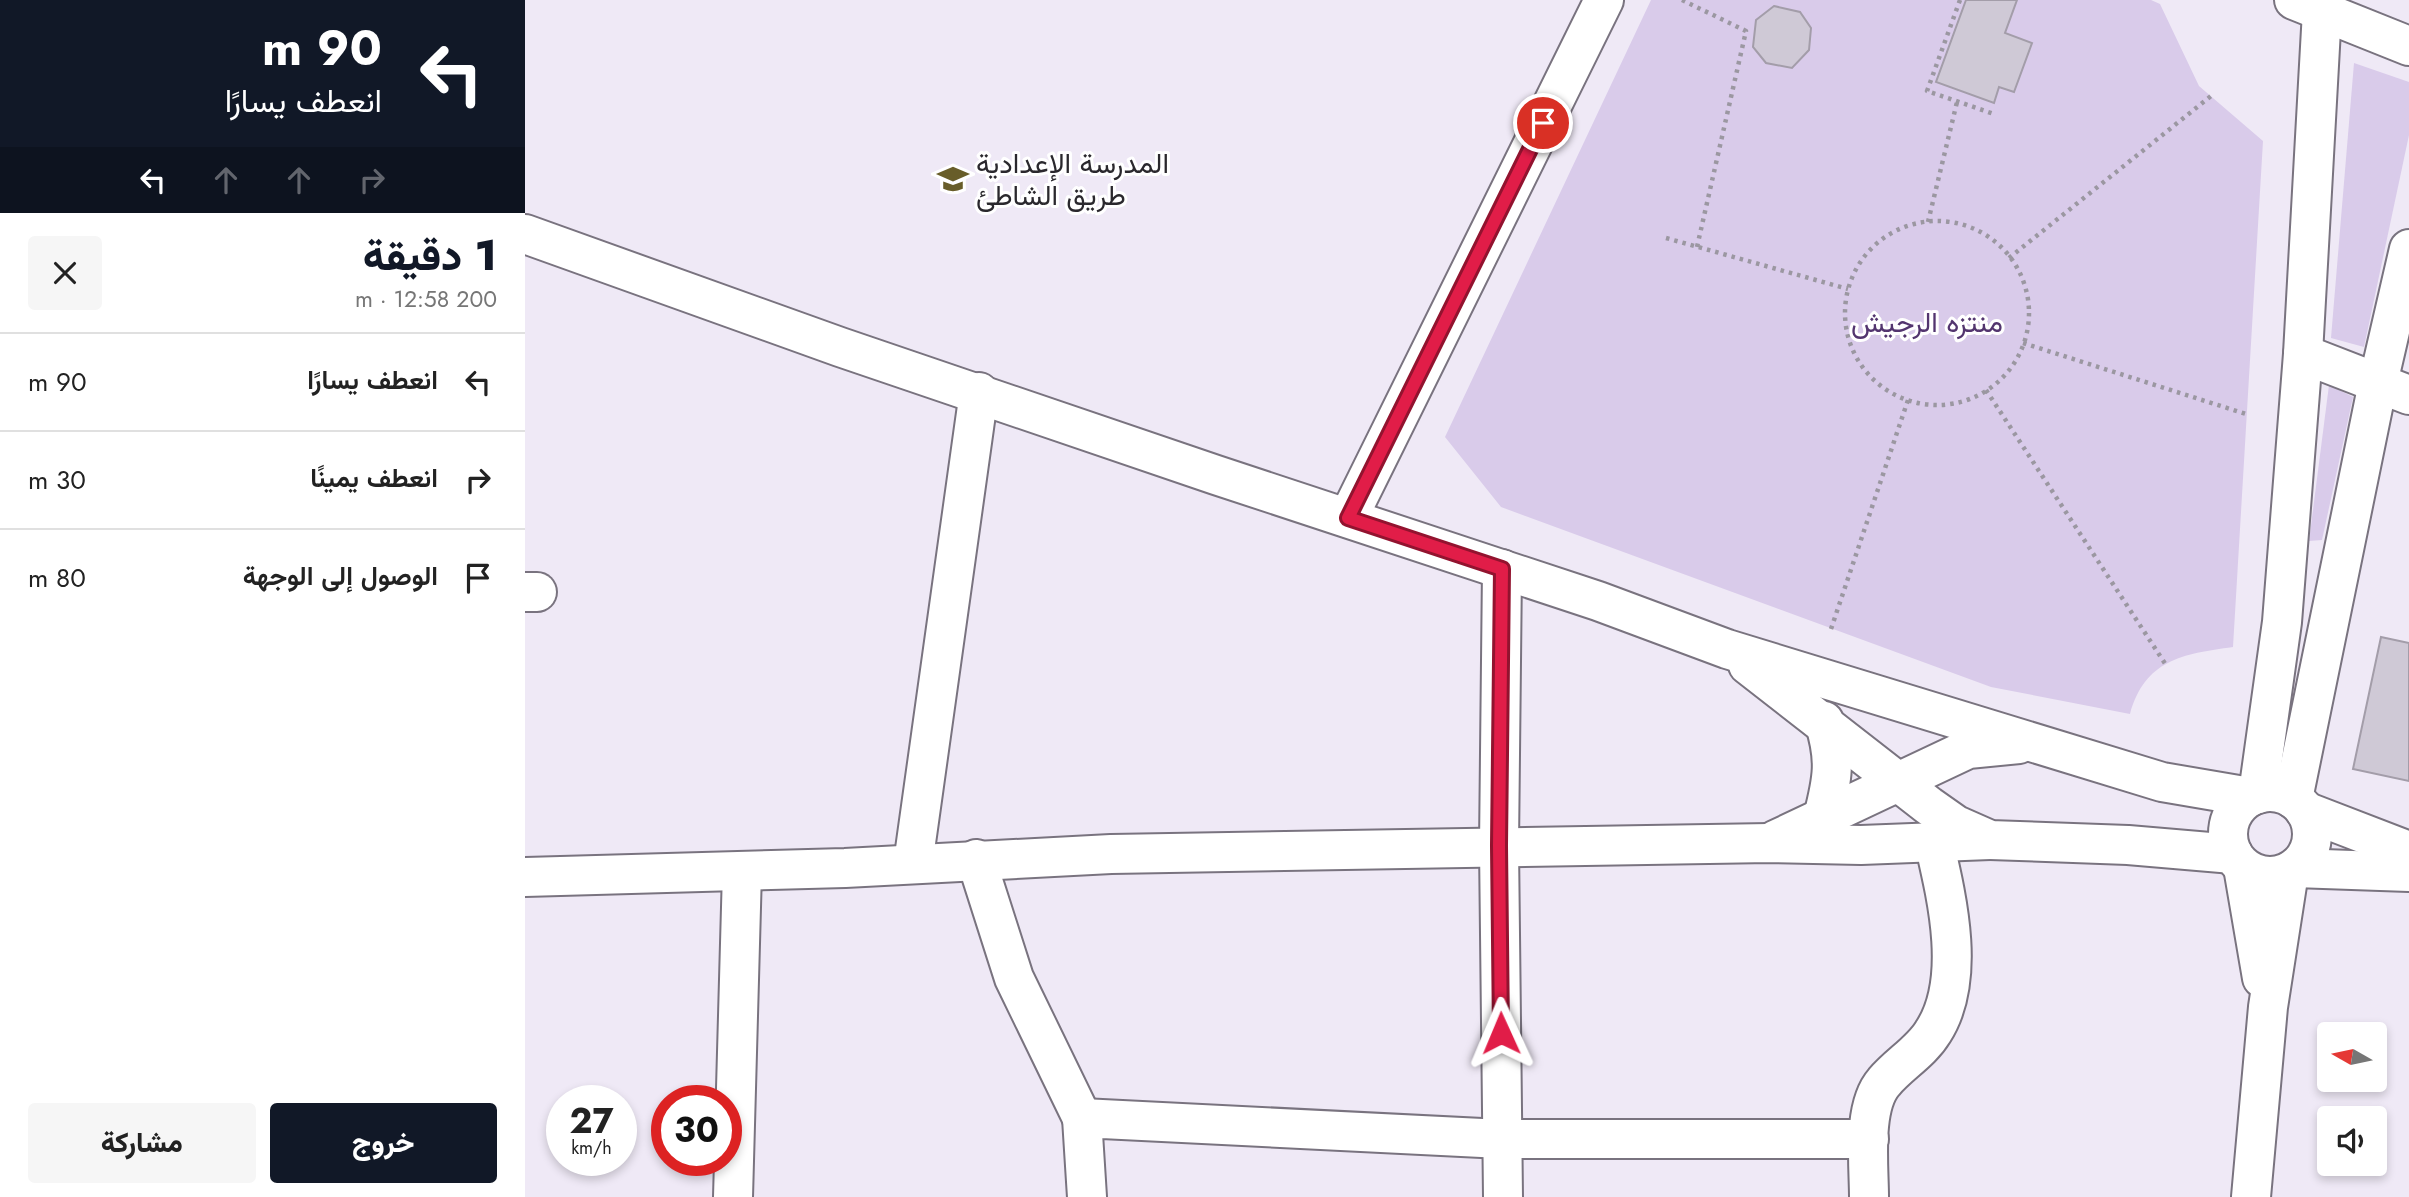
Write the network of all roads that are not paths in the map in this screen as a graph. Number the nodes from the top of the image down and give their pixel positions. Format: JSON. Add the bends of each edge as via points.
{"nodes":[{"id":1,"x":1604,"y":0,"type":"edge"},
{"id":2,"x":2308,"y":6,"type":"edge"},
{"id":3,"x":2409,"y":46,"type":"edge"},
{"id":4,"x":525,"y":234,"type":"edge"},
{"id":5,"x":2409,"y":249,"type":"edge"},
{"id":6,"x":2303,"y":354,"type":"junction"},
{"id":7,"x":2393,"y":389,"type":"edge"},
{"id":8,"x":979,"y":393,"type":"junction"},
{"id":9,"x":1348,"y":518,"type":"junction"},
{"id":10,"x":1502,"y":569,"type":"junction"},
{"id":11,"x":1727,"y":649,"type":"junction"},
{"id":12,"x":1823,"y":721,"type":"junction"},
{"id":13,"x":2029,"y":743,"type":"junction"},
{"id":14,"x":1901,"y":782,"type":"junction"},
{"id":15,"x":2276,"y":800,"type":"junction"},
{"id":16,"x":1823,"y":817,"type":"junction"},
{"id":17,"x":1990,"y":840,"type":"junction"},
{"id":18,"x":1934,"y":842,"type":"junction"},
{"id":19,"x":1770,"y":843,"type":"junction"},
{"id":20,"x":1499,"y":846,"type":"junction"},
{"id":21,"x":2409,"y":851,"type":"edge"},
{"id":22,"x":976,"y":859,"type":"junction"},
{"id":23,"x":2238,"y":860,"type":"junction"},
{"id":24,"x":913,"y":864,"type":"junction"},
{"id":25,"x":2292,"y":870,"type":"junction"},
{"id":26,"x":742,"y":871,"type":"junction"},
{"id":27,"x":2409,"y":872,"type":"edge"},
{"id":28,"x":525,"y":877,"type":"edge"},
{"id":29,"x":2268,"y":1007,"type":"junction"},
{"id":30,"x":1082,"y":1118,"type":"junction"},
{"id":31,"x":1502,"y":1139,"type":"junction"},
{"id":32,"x":1870,"y":1139,"type":"junction"},
{"id":33,"x":733,"y":1197,"type":"edge"},
{"id":34,"x":1087,"y":1197,"type":"edge"},
{"id":35,"x":1503,"y":1197,"type":"edge"},
{"id":36,"x":1869,"y":1197,"type":"edge"},
{"id":37,"x":2251,"y":1197,"type":"edge"}],
"edges":[{"from":1,"to":9,"type":"street"},
{"from":2,"to":3,"type":"street"},
{"from":2,"to":6,"type":"street"},
{"from":4,"to":8,"type":"street"},
{"from":5,"to":7,"type":"street"},
{"from":6,"to":7,"type":"street"},
{"from":6,"to":15,"type":"street","via":[[2282,622]]},
{"from":7,"to":15,"type":"street"},
{"from":8,"to":9,"type":"street"},
{"from":8,"to":24,"type":"street"},
{"from":9,"to":10,"type":"street"},
{"from":10,"to":11,"type":"street"},
{"from":10,"to":20,"type":"street"},
{"from":11,"to":12,"type":"street"},
{"from":11,"to":13,"type":"street"},
{"from":12,"to":14,"type":"street"},
{"from":12,"to":16,"type":"street","via":[[1833,773]]},
{"from":13,"to":14,"type":"street","via":[[1968,749]]},
{"from":13,"to":15,"type":"street","via":[[2162,782]]},
{"from":14,"to":16,"type":"street"},
{"from":14,"to":17,"type":"street","via":[[1956,825]]},
{"from":15,"to":21,"type":"street"},
{"from":15,"to":23,"type":"street","via":[[2232,816],[2229,842]]},
{"from":15,"to":25,"type":"street","via":[[2311,823],[2304,859]]},
{"from":16,"to":19,"type":"street"},
{"from":17,"to":18,"type":"street"},
{"from":17,"to":23,"type":"street","via":[[2128,845]]},
{"from":18,"to":19,"type":"street"},
{"from":18,"to":32,"type":"street","via":[[1950,915],[1952,957],[1946,998],[1934,1031],[1883,1083],[1871,1109]]},
{"from":19,"to":20,"type":"street"},
{"from":20,"to":22,"type":"street"},
{"from":20,"to":31,"type":"street"},
{"from":22,"to":24,"type":"street"},
{"from":22,"to":30,"type":"street","via":[[1014,978]]},
{"from":23,"to":25,"type":"street","via":[[2265,876]]},
{"from":23,"to":29,"type":"street"},
{"from":24,"to":26,"type":"street"},
{"from":25,"to":27,"type":"street"},
{"from":25,"to":29,"type":"street"},
{"from":26,"to":28,"type":"street"},
{"from":26,"to":33,"type":"street"},
{"from":29,"to":37,"type":"street"},
{"from":30,"to":31,"type":"street"},
{"from":30,"to":34,"type":"street"},
{"from":31,"to":32,"type":"street"},
{"from":31,"to":35,"type":"street"},
{"from":32,"to":36,"type":"street"}]}
